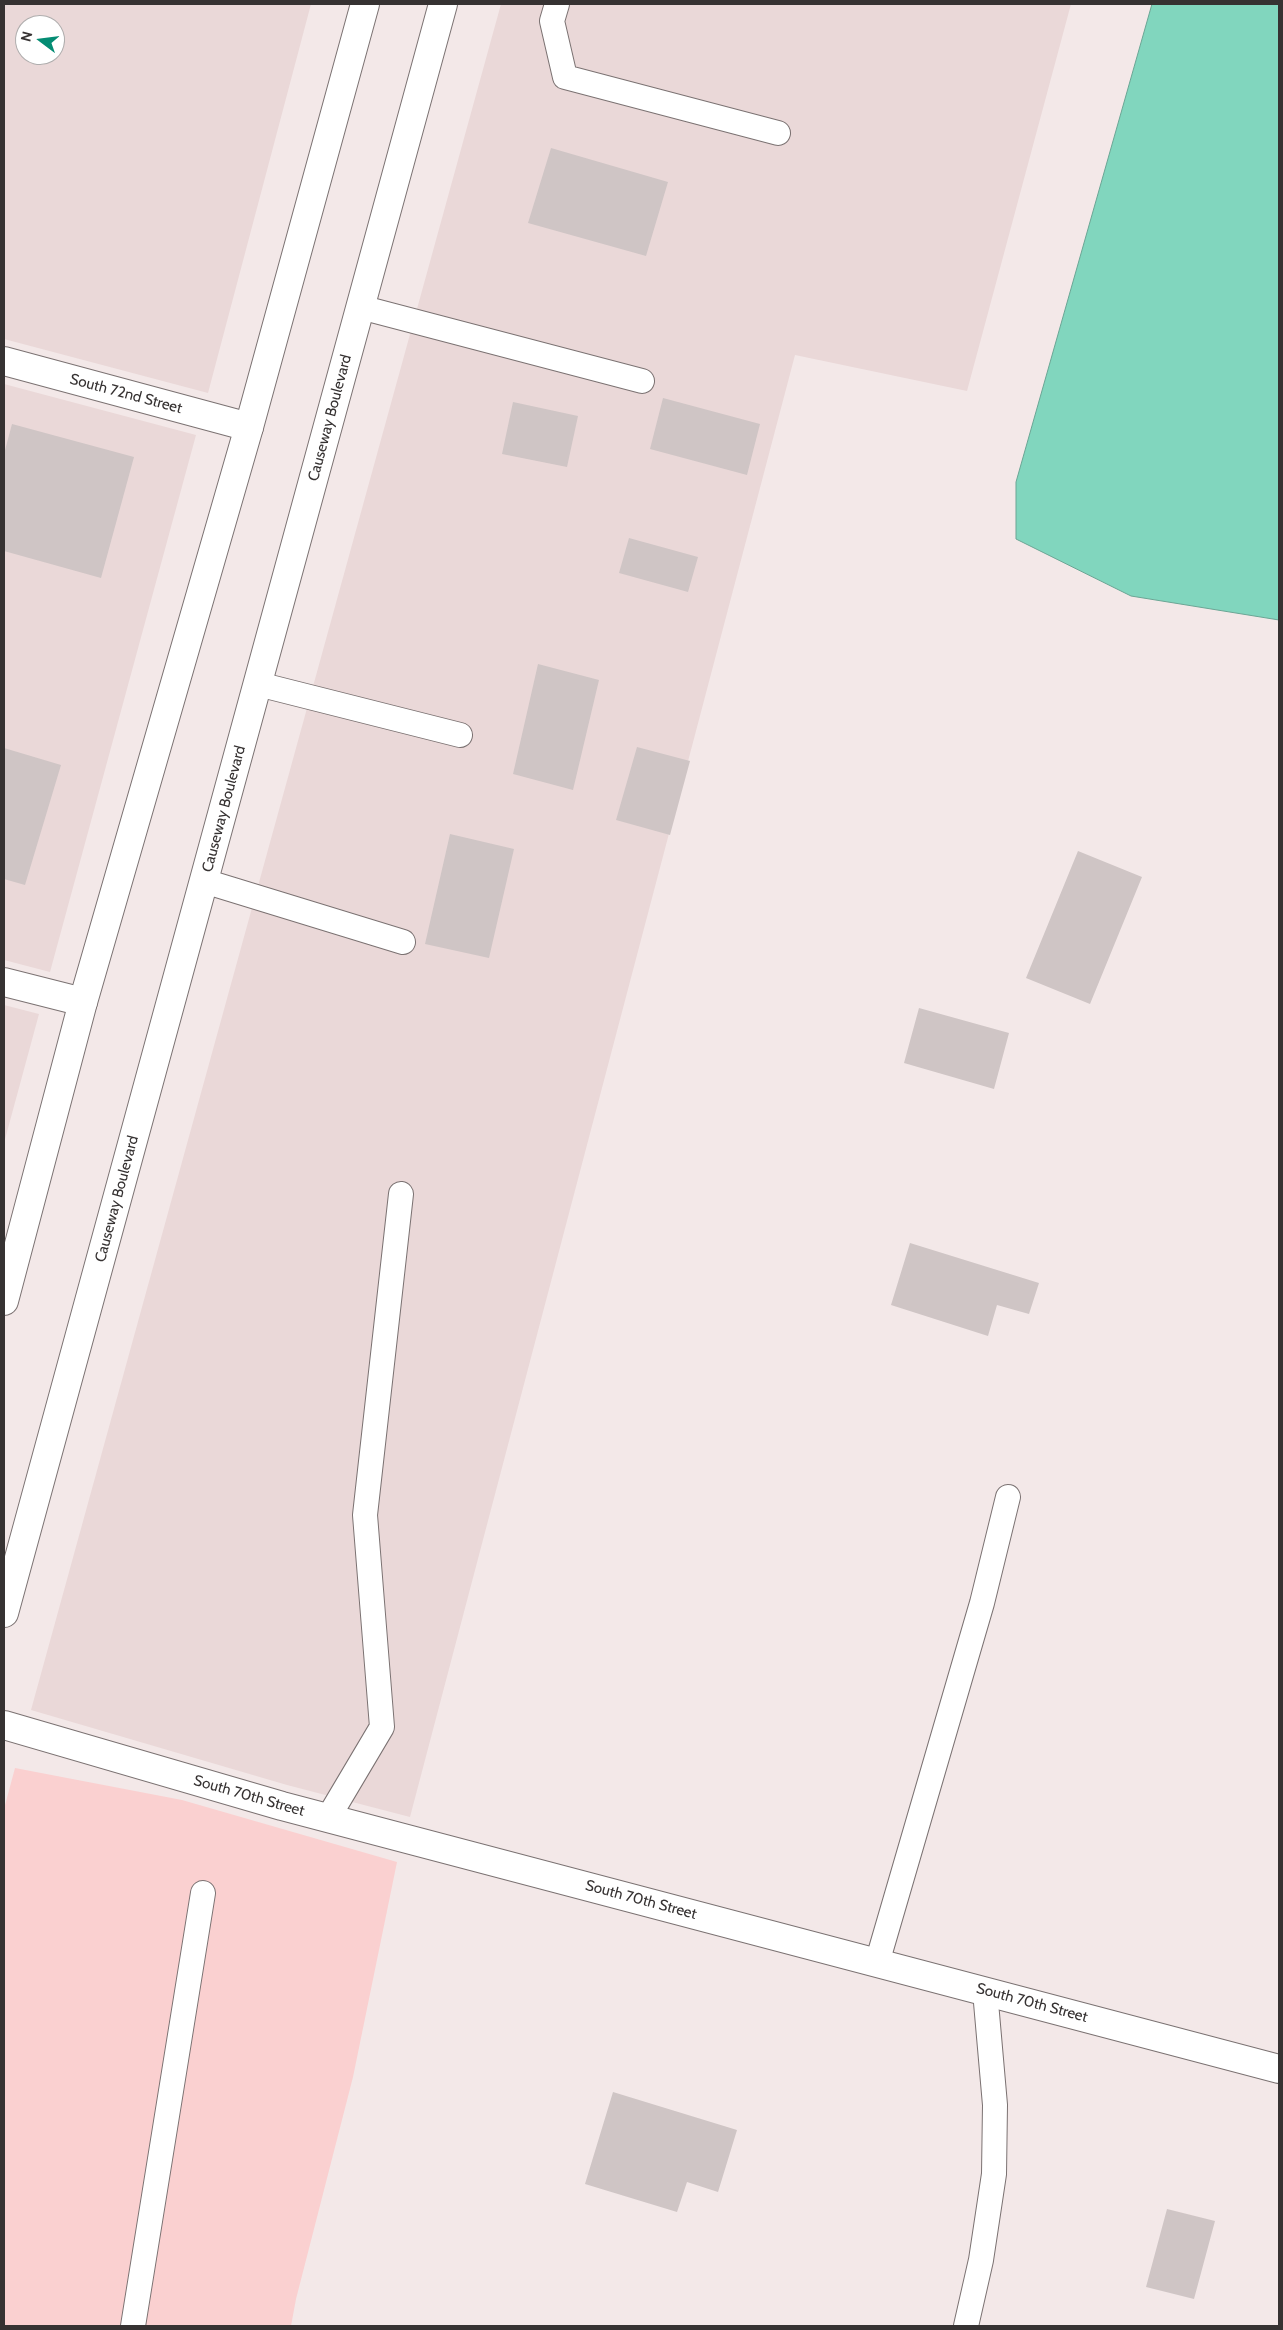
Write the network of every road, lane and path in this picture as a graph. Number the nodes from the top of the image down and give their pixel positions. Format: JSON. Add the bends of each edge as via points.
{"nodes":[{"id":1,"x":365,"y":4,"type":"edge"},
{"id":2,"x":443,"y":4,"type":"edge"},
{"id":3,"x":557,"y":4,"type":"edge"},
{"id":4,"x":778,"y":133,"type":"dead end"},
{"id":5,"x":360,"y":307,"type":"junction"},
{"id":6,"x":4,"y":361,"type":"edge"},
{"id":7,"x":642,"y":381,"type":"dead end"},
{"id":8,"x":249,"y":427,"type":"junction"},
{"id":9,"x":258,"y":684,"type":"junction"},
{"id":10,"x":460,"y":735,"type":"dead end"},
{"id":11,"x":204,"y":881,"type":"junction"},
{"id":12,"x":403,"y":942,"type":"dead end"},
{"id":13,"x":4,"y":982,"type":"edge"},
{"id":14,"x":83,"y":1002,"type":"junction"},
{"id":15,"x":401,"y":1194,"type":"dead end"},
{"id":16,"x":4,"y":1301,"type":"edge"},
{"id":17,"x":1008,"y":1497,"type":"dead end"},
{"id":18,"x":4,"y":1613,"type":"edge"},
{"id":19,"x":4,"y":1725,"type":"edge"},
{"id":20,"x":328,"y":1818,"type":"junction"},
{"id":21,"x":204,"y":1893,"type":"dead end"},
{"id":22,"x":877,"y":1963,"type":"junction"},
{"id":23,"x":985,"y":1991,"type":"junction"},
{"id":24,"x":1279,"y":2069,"type":"edge"},
{"id":25,"x":133,"y":2326,"type":"edge"},
{"id":26,"x":966,"y":2326,"type":"edge"}],
"edges":[{"from":1,"to":8,"type":"main road"},
{"from":2,"to":5,"type":"main road","name":"Causeway Boulevard"},
{"from":3,"to":4,"type":"lane","via":[[552,22],[565,77]]},
{"from":5,"to":7,"type":"lane"},
{"from":5,"to":9,"type":"main road","name":"Causeway Boulevard"},
{"from":6,"to":8,"type":"main road","name":"South 72nd Street"},
{"from":8,"to":14,"type":"main road"},
{"from":9,"to":10,"type":"lane"},
{"from":9,"to":11,"type":"main road","name":"Causeway Boulevard"},
{"from":11,"to":12,"type":"lane"},
{"from":11,"to":18,"type":"main road","name":"Causeway Boulevard"},
{"from":13,"to":14,"type":"main road"},
{"from":14,"to":16,"type":"main road"},
{"from":15,"to":20,"type":"lane","via":[[365,1515],[382,1727]]},
{"from":17,"to":22,"type":"lane","via":[[982,1603]]},
{"from":19,"to":20,"type":"main road","name":"South 70th Street"},
{"from":20,"to":22,"type":"main road","name":"South 70th Street"},
{"from":21,"to":25,"type":"lane"},
{"from":22,"to":23,"type":"main road","name":"South 70th Street"},
{"from":23,"to":24,"type":"main road","name":"South 70th Street"},
{"from":23,"to":26,"type":"lane","via":[[995,2106],[994,2174],[981,2260]]}]}
